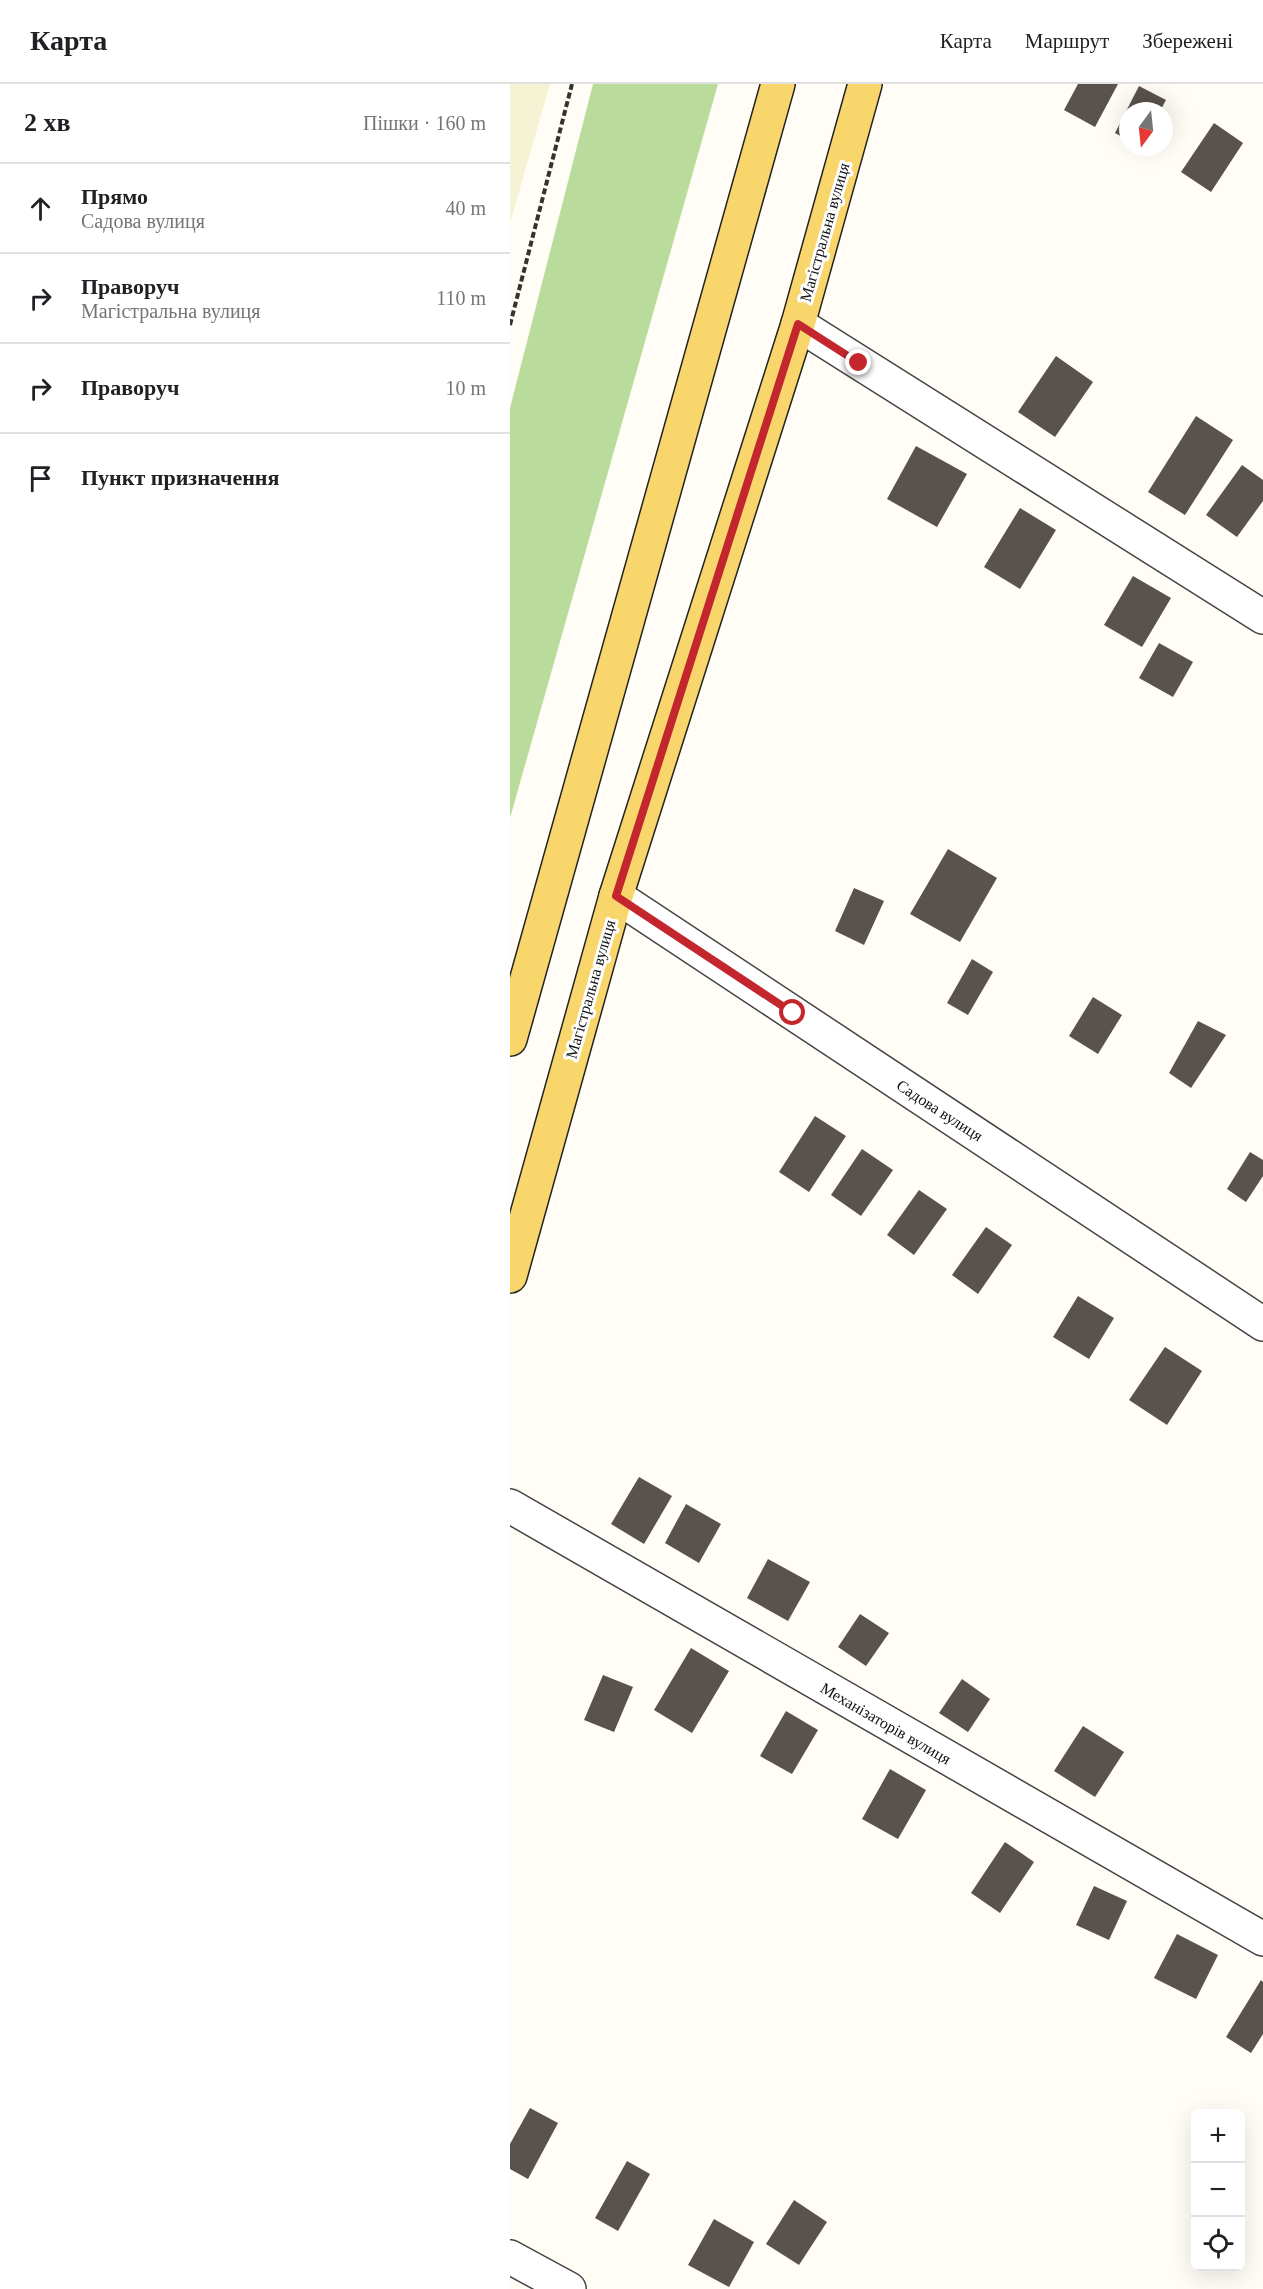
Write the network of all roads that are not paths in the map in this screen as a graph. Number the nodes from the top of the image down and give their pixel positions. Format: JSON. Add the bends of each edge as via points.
{"nodes":[{"id":1,"x":778,"y":84,"type":"edge"},
{"id":2,"x":865,"y":84,"type":"edge"},
{"id":3,"x":798,"y":324,"type":"junction"},
{"id":4,"x":1263,"y":617,"type":"edge"},
{"id":5,"x":616,"y":896,"type":"junction"},
{"id":6,"x":510,"y":1039,"type":"edge"},
{"id":7,"x":510,"y":1276,"type":"edge"},
{"id":8,"x":1263,"y":1324,"type":"edge"},
{"id":9,"x":510,"y":1506,"type":"edge"},
{"id":10,"x":1263,"y":1939,"type":"edge"},
{"id":11,"x":510,"y":2257,"type":"edge"},
{"id":12,"x":569,"y":2289,"type":"edge"}],
"edges":[{"from":1,"to":6,"type":"main road"},
{"from":2,"to":3,"type":"main road","name":"Магістральна вулиця"},
{"from":3,"to":4,"type":"street"},
{"from":3,"to":5,"type":"main road","name":"Магістральна вулиця"},
{"from":5,"to":7,"type":"main road","name":"Магістральна вулиця"},
{"from":5,"to":8,"type":"street","name":"Садова вулиця"},
{"from":9,"to":10,"type":"street","name":"Механізаторів вулиця"},
{"from":11,"to":12,"type":"street"}]}
